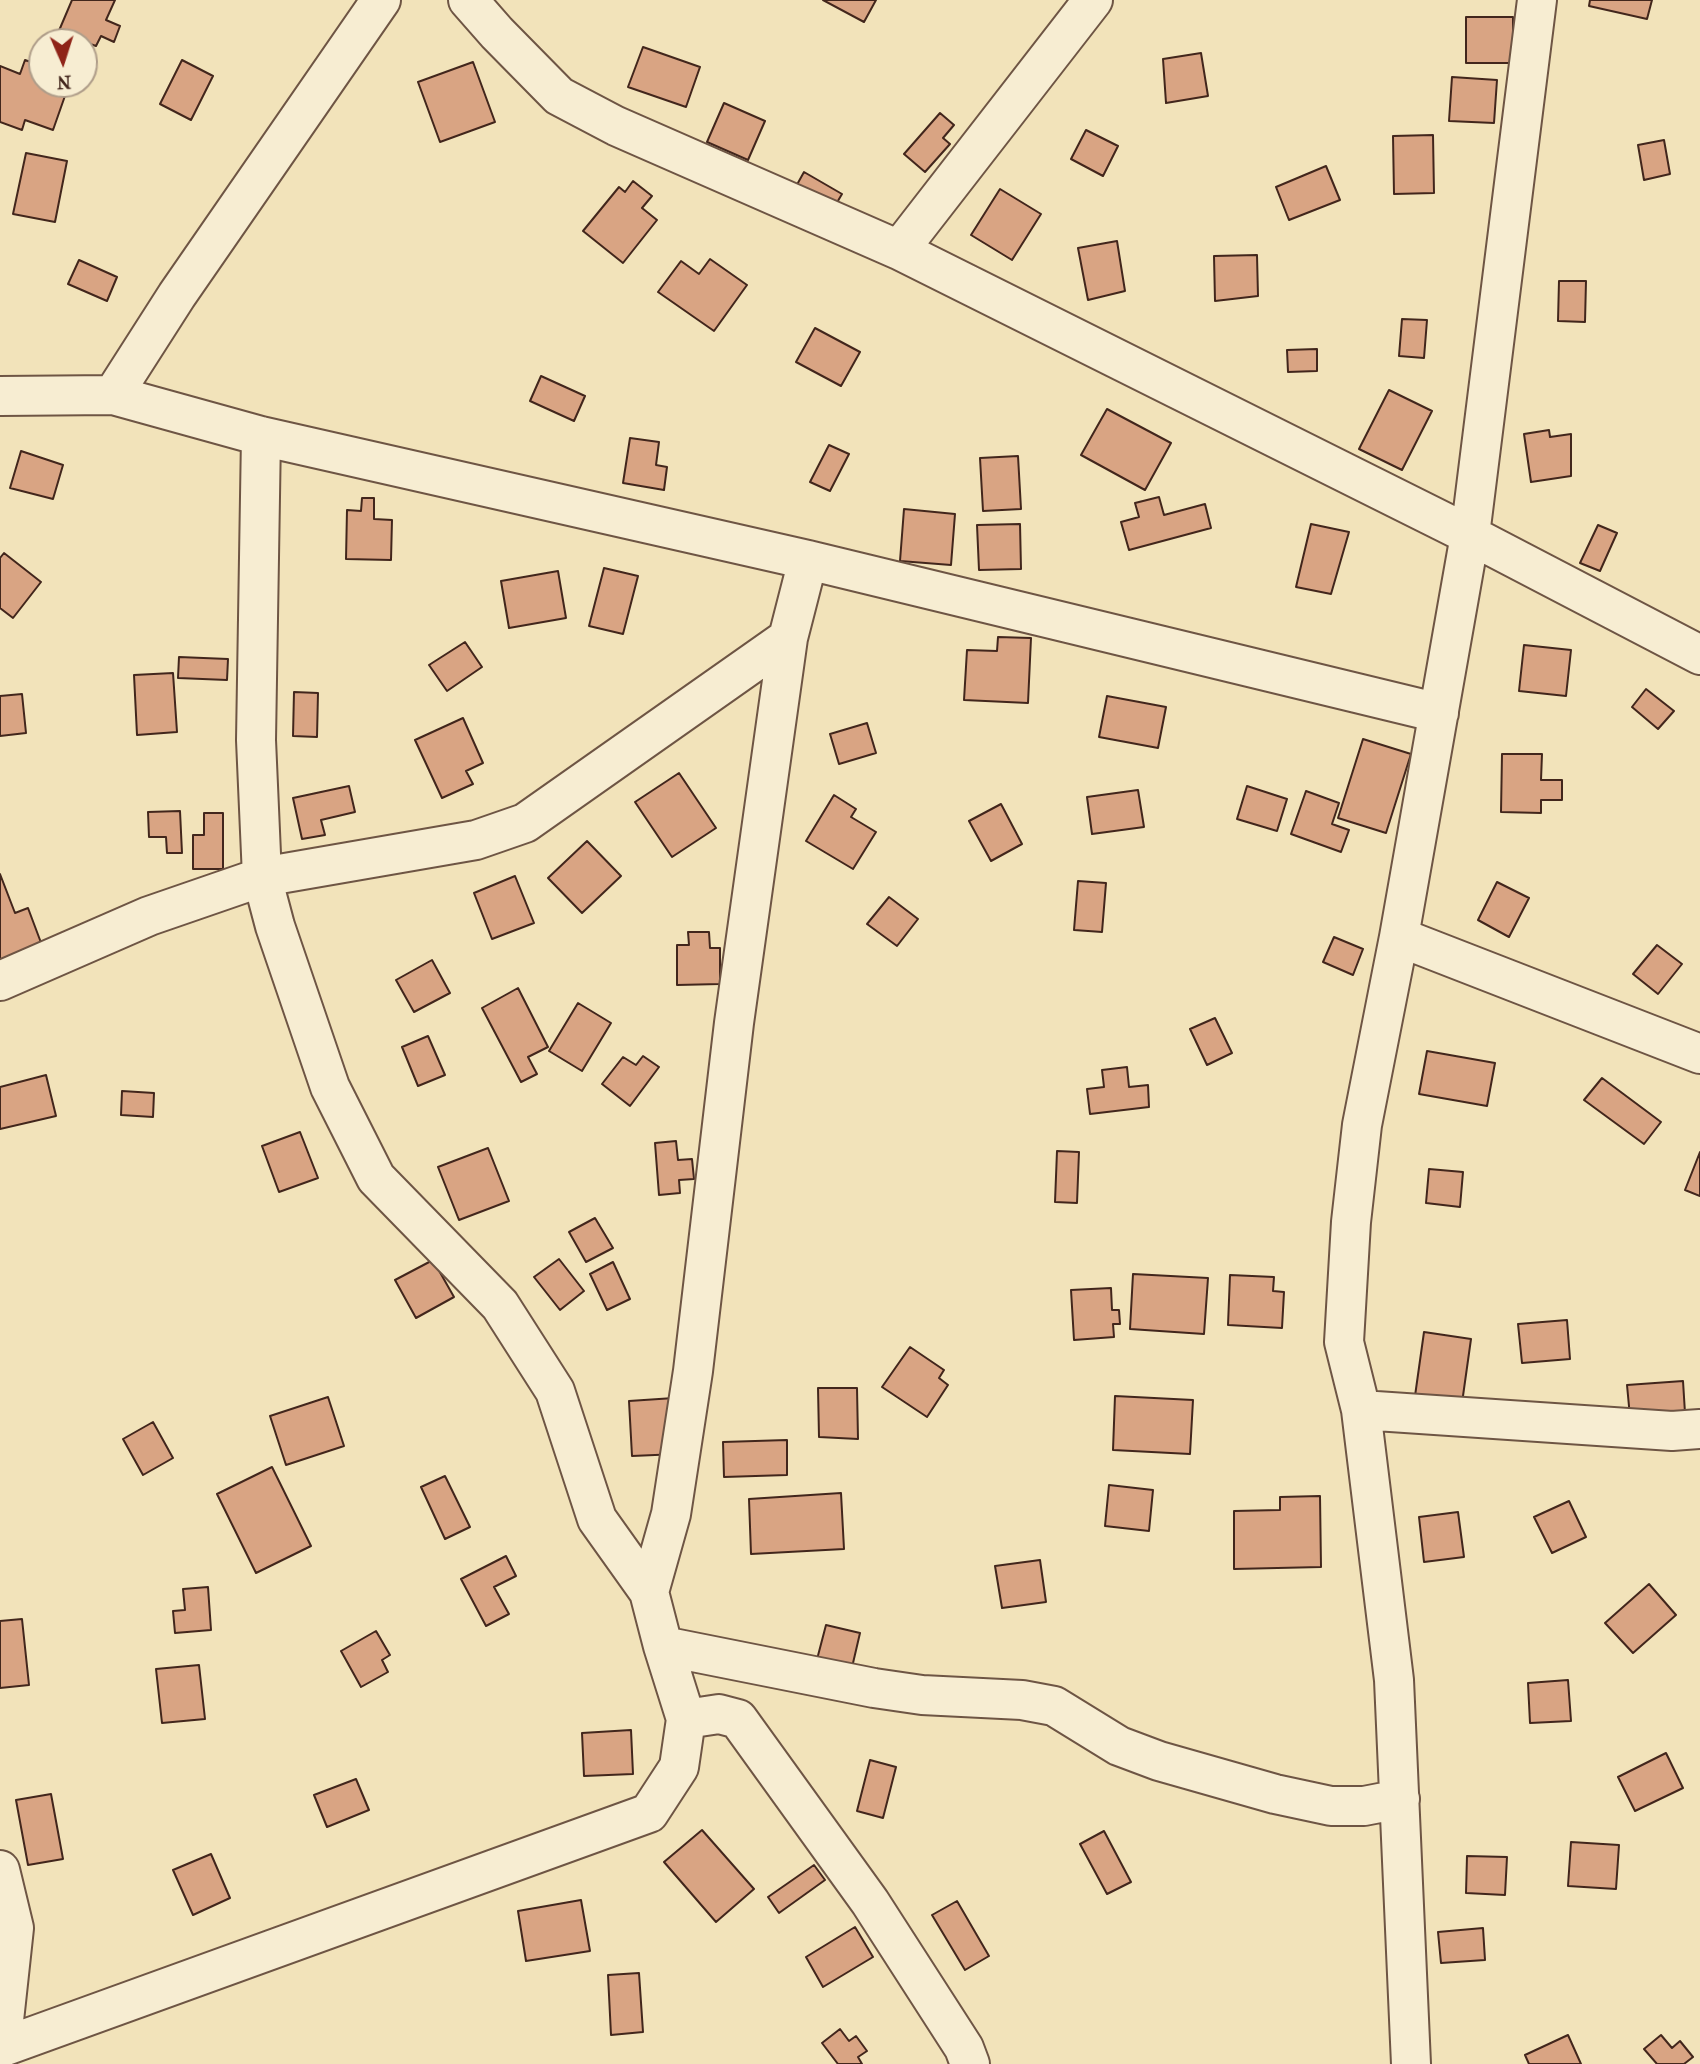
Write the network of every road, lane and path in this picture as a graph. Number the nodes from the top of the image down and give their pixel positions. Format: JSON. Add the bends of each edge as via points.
{"nodes":[{"id":1,"x":381,"y":0,"type":"edge"},
{"id":2,"x":468,"y":0,"type":"edge"},
{"id":3,"x":1093,"y":0,"type":"edge"},
{"id":4,"x":1536,"y":0,"type":"edge"},
{"id":5,"x":899,"y":250,"type":"junction"},
{"id":6,"x":113,"y":394,"type":"junction"},
{"id":7,"x":0,"y":396,"type":"edge"},
{"id":8,"x":261,"y":436,"type":"junction"},
{"id":9,"x":1470,"y":535,"type":"junction"},
{"id":10,"x":808,"y":560,"type":"junction"},
{"id":11,"x":788,"y":638,"type":"junction"},
{"id":12,"x":1700,"y":655,"type":"edge"},
{"id":13,"x":1439,"y":713,"type":"junction"},
{"id":14,"x":262,"y":877,"type":"junction"},
{"id":15,"x":1399,"y":937,"type":"junction"},
{"id":16,"x":0,"y":981,"type":"edge"},
{"id":17,"x":1700,"y":1054,"type":"edge"},
{"id":18,"x":1361,"y":1410,"type":"junction"},
{"id":19,"x":1700,"y":1429,"type":"edge"},
{"id":20,"x":649,"y":1592,"type":"junction"},
{"id":21,"x":663,"y":1646,"type":"junction"},
{"id":22,"x":687,"y":1719,"type":"junction"},
{"id":23,"x":1399,"y":1799,"type":"junction"},
{"id":24,"x":0,"y":1870,"type":"edge"},
{"id":25,"x":1,"y":2048,"type":"edge"},
{"id":26,"x":970,"y":2064,"type":"edge"},
{"id":27,"x":1411,"y":2064,"type":"edge"}],
"edges":[{"from":1,"to":6,"type":"street"},
{"from":2,"to":5,"type":"street","via":[[559,96],[616,126]]},
{"from":3,"to":5,"type":"street"},
{"from":4,"to":9,"type":"street"},
{"from":5,"to":9,"type":"street"},
{"from":6,"to":7,"type":"street"},
{"from":6,"to":8,"type":"street"},
{"from":8,"to":10,"type":"street"},
{"from":8,"to":14,"type":"street","via":[[256,740]]},
{"from":9,"to":12,"type":"street"},
{"from":9,"to":13,"type":"street"},
{"from":10,"to":11,"type":"street"},
{"from":10,"to":13,"type":"street"},
{"from":11,"to":14,"type":"street","via":[[526,823],[476,840]]},
{"from":11,"to":20,"type":"street","via":[[693,1371],[671,1514]]},
{"from":13,"to":15,"type":"street"},
{"from":14,"to":16,"type":"street","via":[[149,916]]},
{"from":14,"to":20,"type":"street","via":[[330,1087],[376,1178],[500,1305],[555,1391],[597,1519]]},
{"from":15,"to":17,"type":"street"},
{"from":15,"to":18,"type":"street","via":[[1362,1125],[1351,1222],[1344,1342]]},
{"from":18,"to":19,"type":"street","via":[[1672,1431]]},
{"from":18,"to":23,"type":"street","via":[[1394,1680]]},
{"from":20,"to":21,"type":"street"},
{"from":21,"to":22,"type":"street"},
{"from":21,"to":23,"type":"street","via":[[874,1688],[1054,1706],[1129,1749],[1275,1794],[1331,1806]]},
{"from":22,"to":25,"type":"street","via":[[679,1767],[649,1813]]},
{"from":22,"to":26,"type":"street","via":[[719,1714],[738,1719],[870,1902]]},
{"from":23,"to":27,"type":"street"},
{"from":24,"to":25,"type":"street","via":[[13,1928]]}]}
